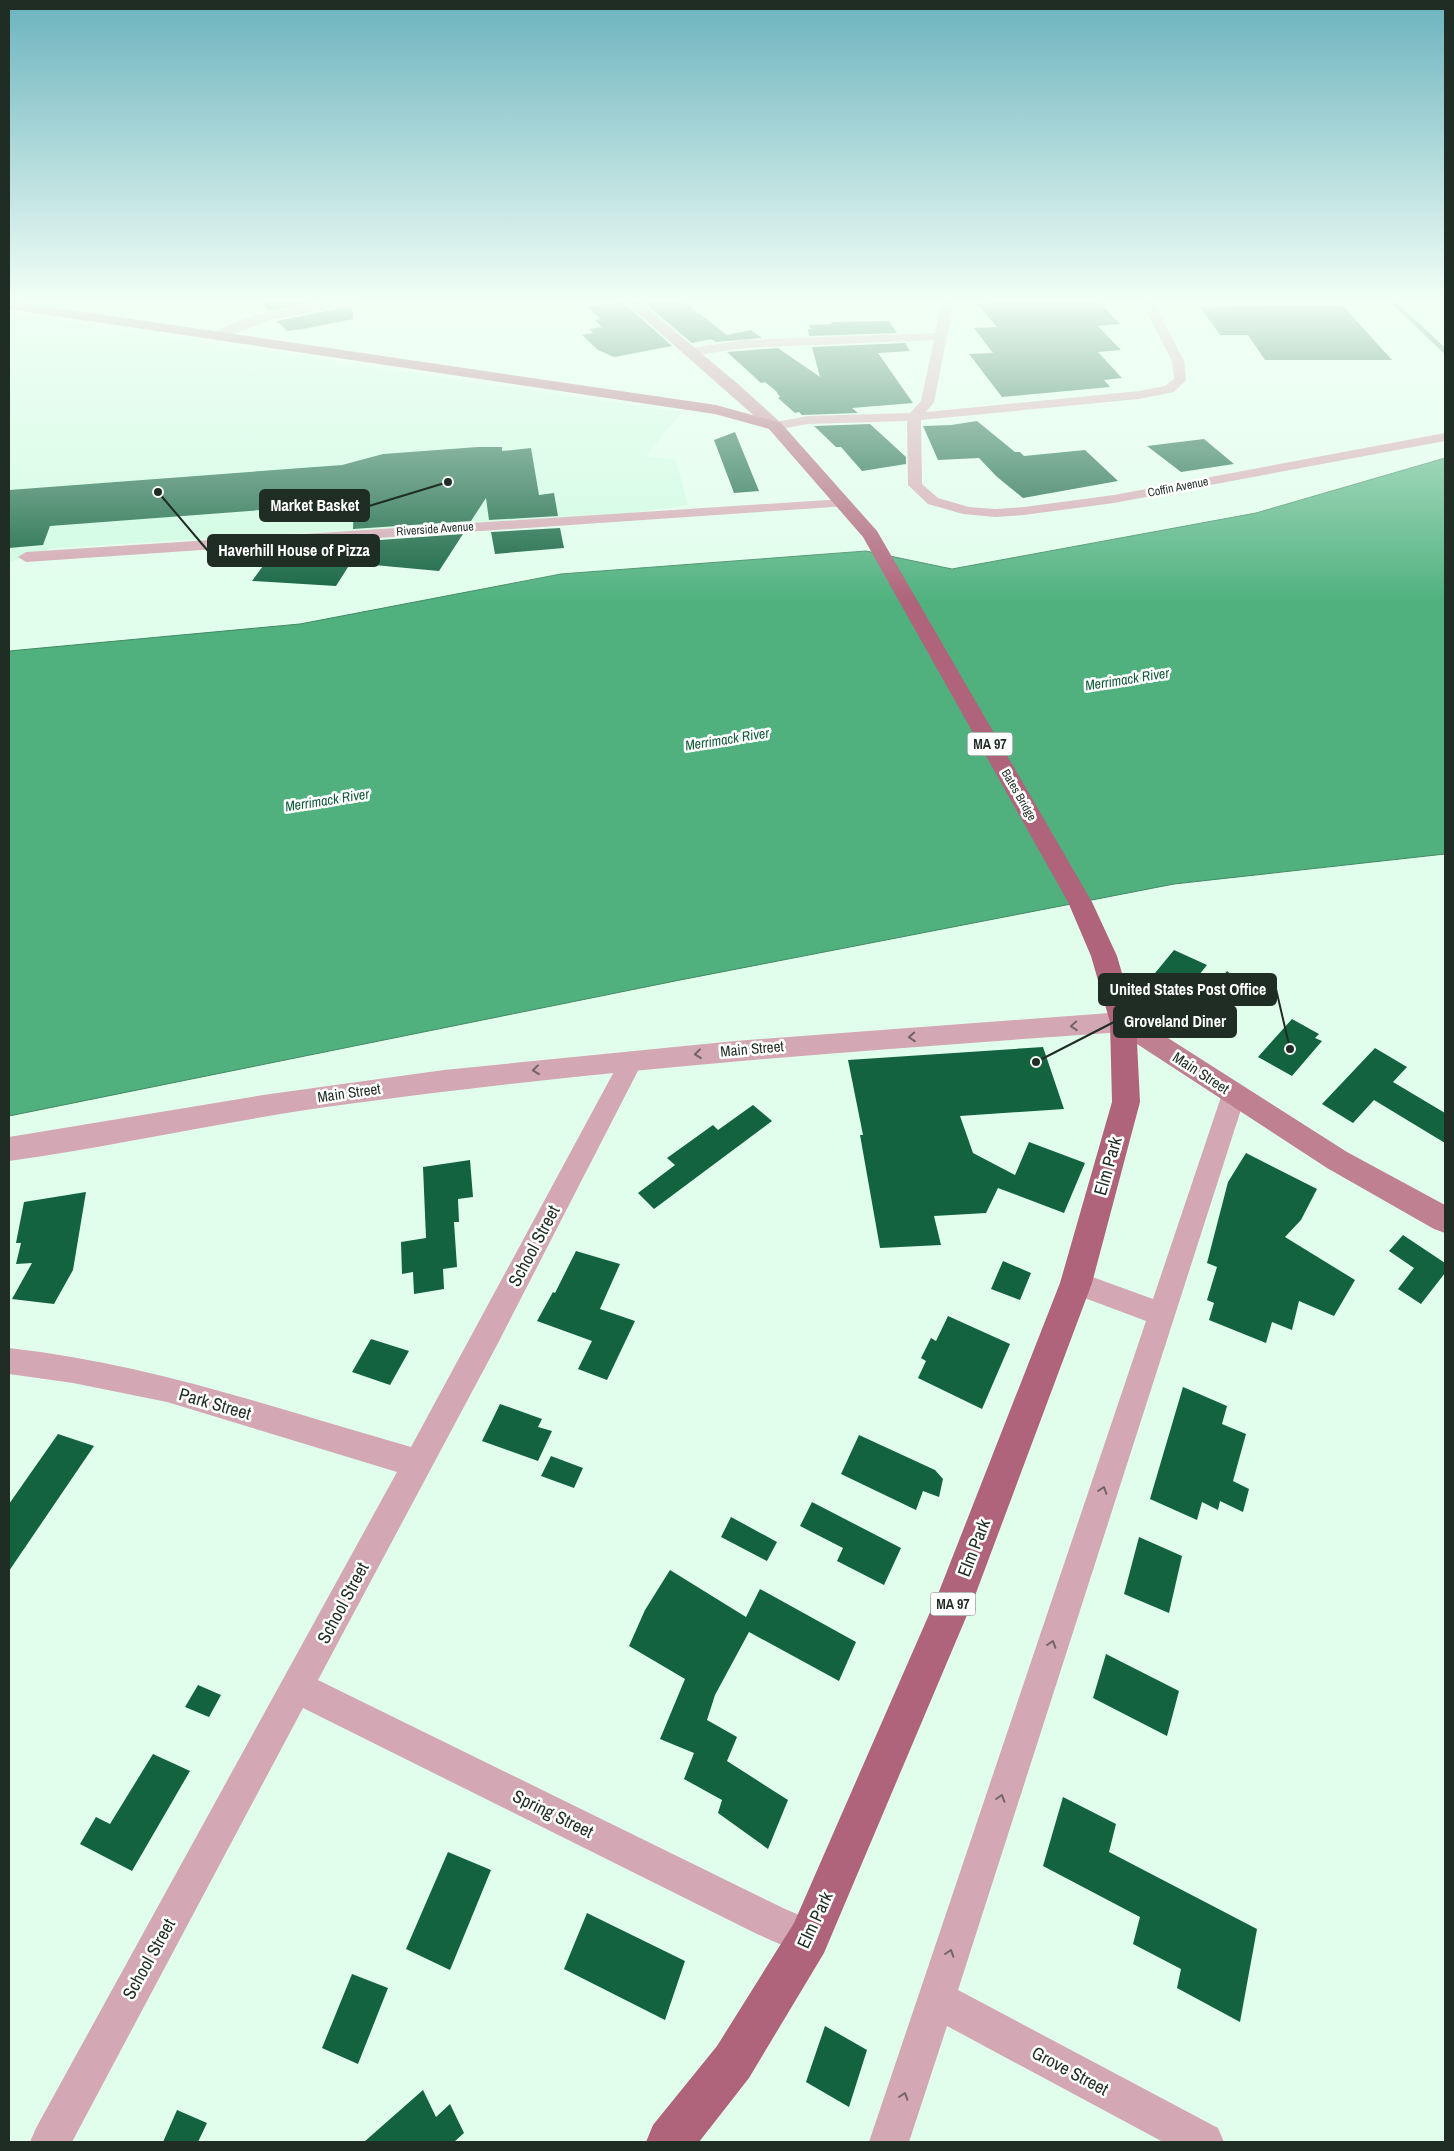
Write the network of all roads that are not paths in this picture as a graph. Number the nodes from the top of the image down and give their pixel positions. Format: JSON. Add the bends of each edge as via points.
{"nodes":[{"id":1,"x":658,"y":401,"type":"edge"},
{"id":2,"x":748,"y":401,"type":"edge"},
{"id":3,"x":927,"y":401,"type":"edge"},
{"id":4,"x":1071,"y":401,"type":"edge"},
{"id":5,"x":914,"y":416,"type":"junction"},
{"id":6,"x":775,"y":426,"type":"junction"},
{"id":7,"x":1445,"y":437,"type":"edge"},
{"id":8,"x":843,"y":503,"type":"junction"},
{"id":9,"x":26,"y":557,"type":"dead end"},
{"id":10,"x":1123,"y":1022,"type":"junction"},
{"id":11,"x":631,"y":1061,"type":"junction"},
{"id":12,"x":1234,"y":1094,"type":"junction"},
{"id":13,"x":9,"y":1149,"type":"edge"},
{"id":14,"x":1445,"y":1220,"type":"edge"},
{"id":15,"x":1076,"y":1283,"type":"junction"},
{"id":16,"x":1162,"y":1314,"type":"junction"},
{"id":17,"x":9,"y":1361,"type":"edge"},
{"id":18,"x":418,"y":1464,"type":"junction"},
{"id":19,"x":297,"y":1687,"type":"junction"},
{"id":20,"x":809,"y":1938,"type":"junction"},
{"id":21,"x":935,"y":1999,"type":"junction"},
{"id":22,"x":50,"y":2142,"type":"edge"},
{"id":23,"x":670,"y":2142,"type":"edge"},
{"id":24,"x":889,"y":2142,"type":"edge"},
{"id":25,"x":1204,"y":2142,"type":"edge"}],
"edges":[{"from":1,"to":6,"type":"main road","via":[[716,410]]},
{"from":2,"to":6,"type":"main road"},
{"from":3,"to":5,"type":"street"},
{"from":4,"to":5,"type":"street"},
{"from":5,"to":6,"type":"street","via":[[808,420]]},
{"from":5,"to":7,"type":"street","name":"Coffin Avenue","via":[[915,486],[933,501],[968,511],[995,513],[1114,499]]},
{"from":6,"to":8,"type":"main road","number":"MA 97"},
{"from":8,"to":9,"type":"street","name":"Riverside Avenue"},
{"from":8,"to":10,"type":"main road","name":"Bates Bridge","number":"MA 97","via":[[871,535],[1080,902],[1104,956]]},
{"from":10,"to":11,"type":"street","name":"Main Street","one_way":true,"via":[[772,1046]]},
{"from":10,"to":12,"type":"main road","name":"Main Street"},
{"from":10,"to":15,"type":"main road","name":"Elm Park","number":"MA 97","via":[[1126,1102]]},
{"from":11,"to":13,"type":"street","name":"Main Street","one_way":true,"via":[[349,1092]]},
{"from":11,"to":18,"type":"street","name":"School Street"},
{"from":12,"to":14,"type":"main road","name":"Main Street","via":[[1337,1160]]},
{"from":12,"to":16,"type":"street"},
{"from":15,"to":16,"type":"street"},
{"from":15,"to":20,"type":"main road","name":"Elm Park","number":"MA 97","via":[[954,1601]]},
{"from":21,"to":16,"type":"street","one_way":true},
{"from":17,"to":18,"type":"street","name":"Park Street","via":[[166,1389]]},
{"from":18,"to":19,"type":"street","name":"School Street"},
{"from":19,"to":20,"type":"street","name":"Spring Street","via":[[770,1922]]},
{"from":19,"to":22,"type":"street","name":"School Street"},
{"from":20,"to":23,"type":"main road","name":"Elm Park","number":"MA 97","via":[[733,2062]]},
{"from":24,"to":21,"type":"street","one_way":true},
{"from":21,"to":25,"type":"street","name":"Grove Street"}]}
